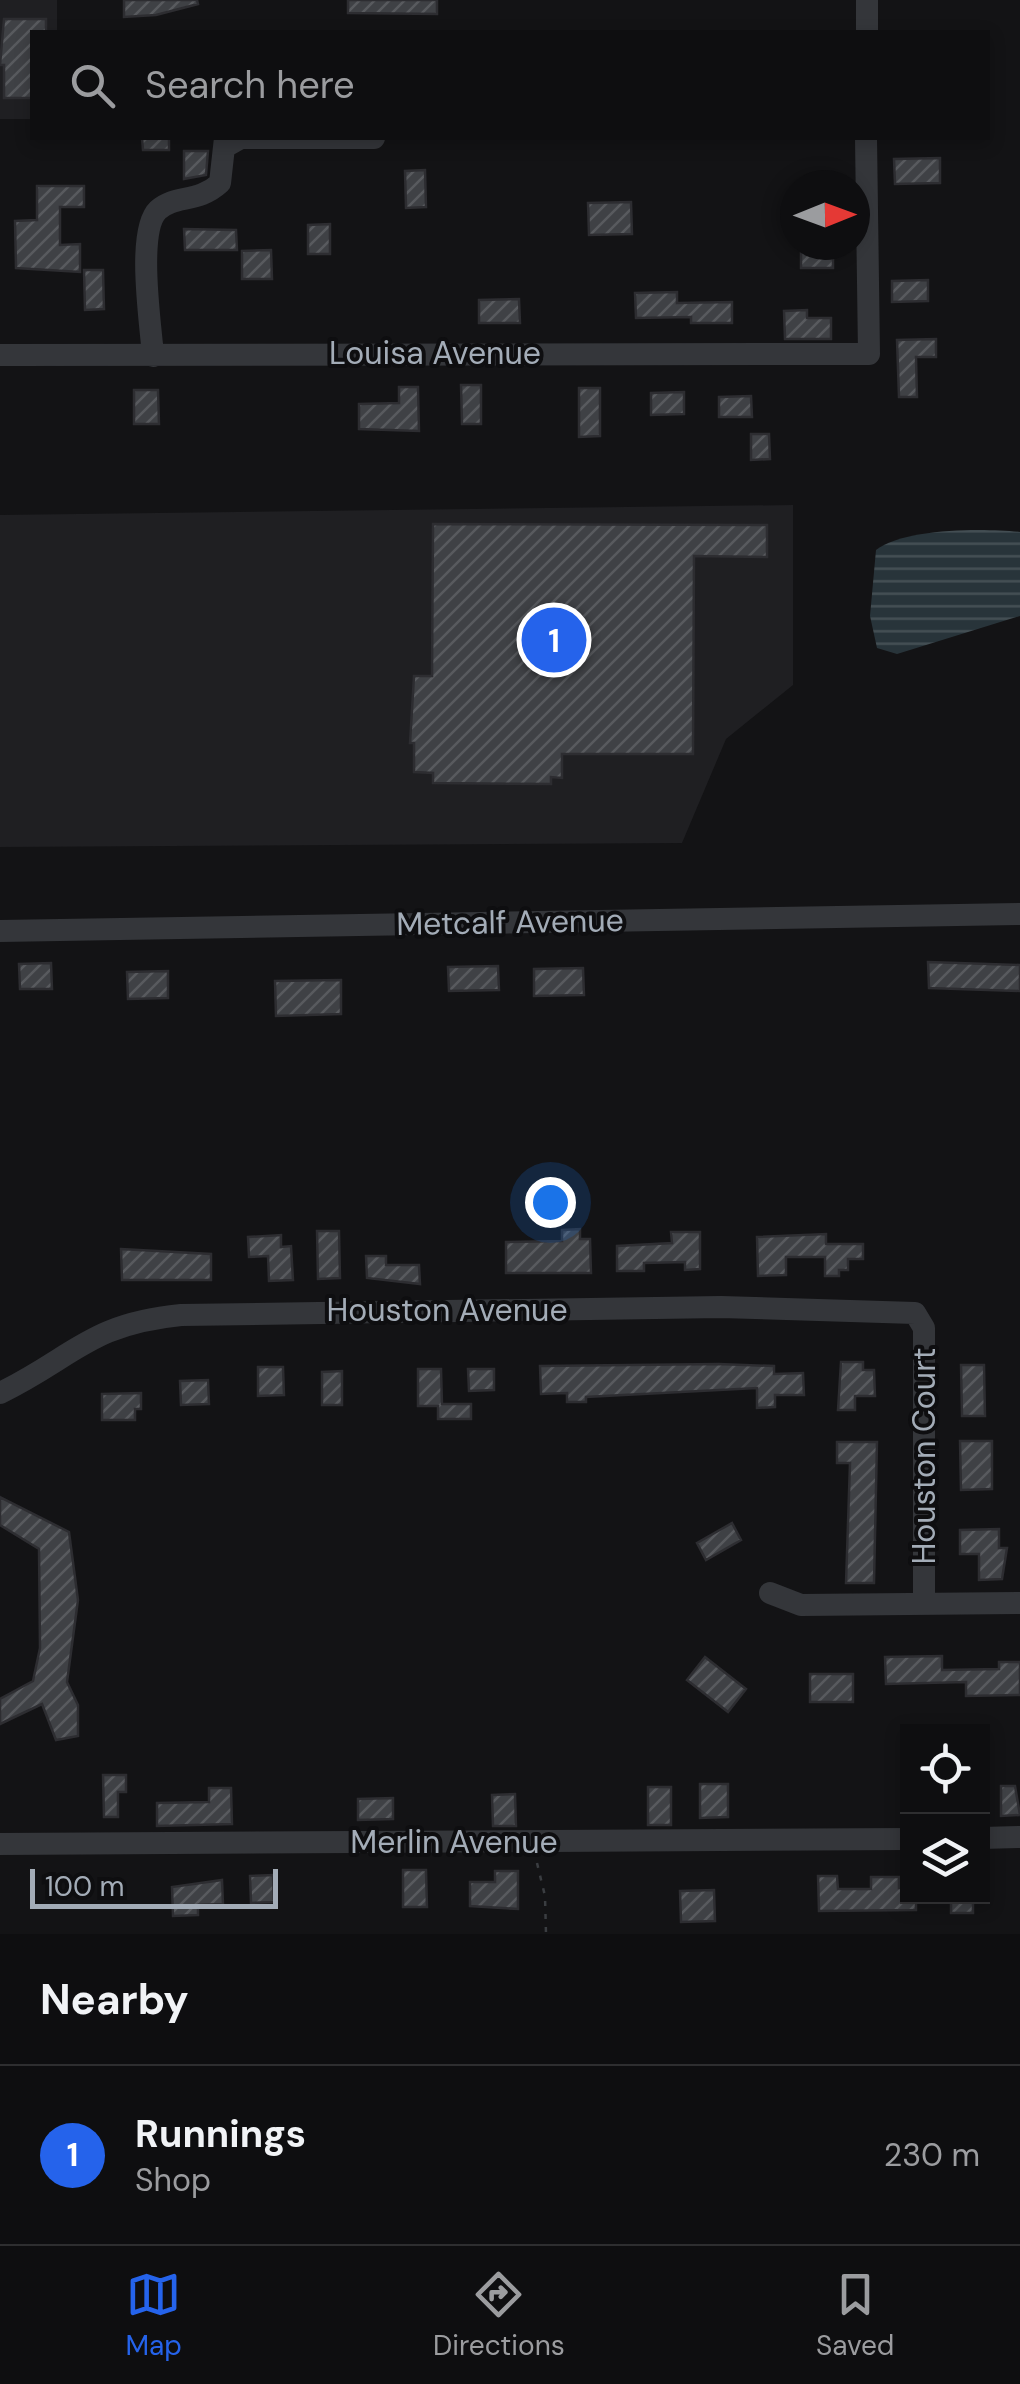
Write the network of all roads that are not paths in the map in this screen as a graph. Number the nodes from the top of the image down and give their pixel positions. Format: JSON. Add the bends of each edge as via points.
{"nodes":[{"id":1,"x":868,"y":0,"type":"edge"},
{"id":2,"x":867,"y":30,"type":"edge"},
{"id":3,"x":301,"y":140,"type":"edge"},
{"id":4,"x":866,"y":140,"type":"edge"},
{"id":5,"x":228,"y":142,"type":"edge"},
{"id":6,"x":0,"y":355,"type":"edge"},
{"id":7,"x":153,"y":356,"type":"junction"},
{"id":8,"x":1020,"y":914,"type":"edge"},
{"id":9,"x":0,"y":931,"type":"edge"},
{"id":10,"x":915,"y":1313,"type":"joint"},
{"id":11,"x":0,"y":1394,"type":"edge"},
{"id":12,"x":770,"y":1593,"type":"dead end"},
{"id":13,"x":924,"y":1602,"type":"junction"},
{"id":14,"x":1020,"y":1603,"type":"edge"},
{"id":15,"x":1020,"y":1837,"type":"edge"},
{"id":16,"x":990,"y":1838,"type":"edge"},
{"id":17,"x":900,"y":1839,"type":"edge"},
{"id":18,"x":0,"y":1844,"type":"edge"}],
"edges":[{"from":1,"to":2,"type":"street"},
{"from":3,"to":5,"type":"street"},
{"from":4,"to":7,"type":"street","name":"Louisa Avenue","via":[[870,354]]},
{"from":5,"to":7,"type":"street","via":[[220,183],[205,198],[170,203],[149,226]]},
{"from":6,"to":7,"type":"street","name":"Louisa Avenue"},
{"from":8,"to":9,"type":"street","name":"Metcalf Avenue"},
{"from":10,"to":11,"type":"street","name":"Houston Avenue","via":[[722,1307],[182,1315],[142,1319],[84,1340]]},
{"from":10,"to":13,"type":"street","name":"Houston Court","via":[[924,1328]]},
{"from":12,"to":13,"type":"street","via":[[801,1605]]},
{"from":13,"to":14,"type":"street"},
{"from":15,"to":16,"type":"street"},
{"from":17,"to":18,"type":"street","name":"Merlin Avenue"}]}
